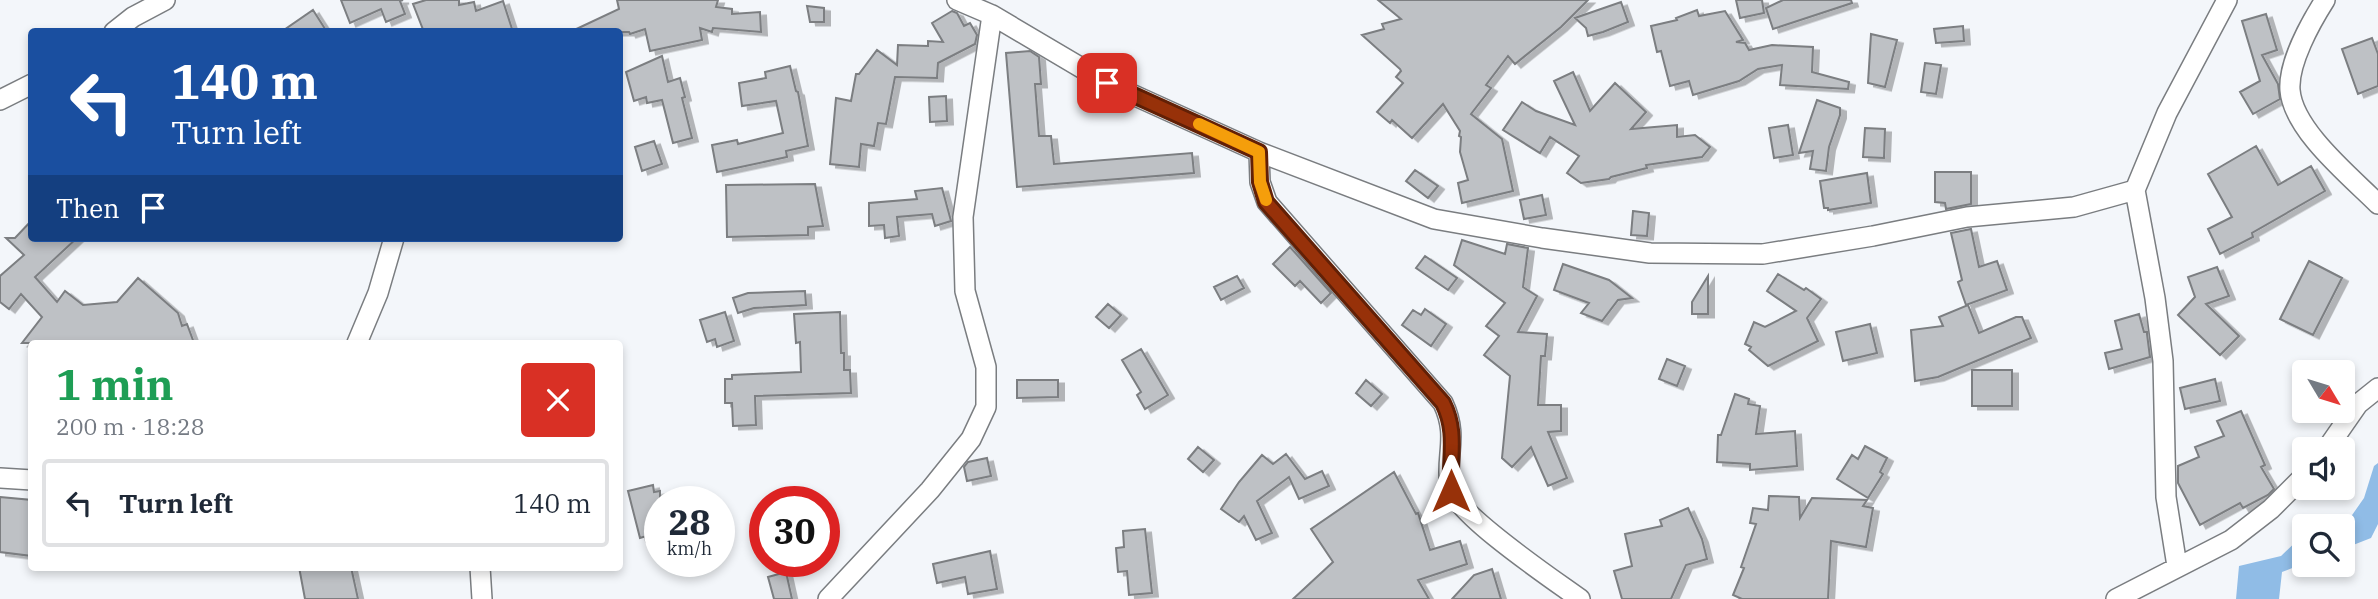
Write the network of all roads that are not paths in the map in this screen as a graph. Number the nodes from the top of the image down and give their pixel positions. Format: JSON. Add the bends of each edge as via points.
{"nodes":[{"id":1,"x":165,"y":0,"type":"edge"},
{"id":2,"x":957,"y":0,"type":"edge"},
{"id":3,"x":2227,"y":0,"type":"edge"},
{"id":4,"x":2325,"y":0,"type":"edge"},
{"id":5,"x":992,"y":15,"type":"junction"},
{"id":6,"x":119,"y":28,"type":"edge"},
{"id":7,"x":28,"y":86,"type":"edge"},
{"id":8,"x":0,"y":100,"type":"edge"},
{"id":9,"x":1259,"y":152,"type":"junction"},
{"id":10,"x":2135,"y":190,"type":"junction"},
{"id":11,"x":2378,"y":204,"type":"edge"},
{"id":12,"x":393,"y":242,"type":"edge"},
{"id":13,"x":358,"y":340,"type":"edge"},
{"id":14,"x":2378,"y":388,"type":"edge"},
{"id":15,"x":2335,"y":437,"type":"edge"},
{"id":16,"x":0,"y":478,"type":"edge"},
{"id":17,"x":28,"y":480,"type":"edge"},
{"id":18,"x":2292,"y":488,"type":"edge"},
{"id":19,"x":2177,"y":566,"type":"junction"},
{"id":20,"x":480,"y":571,"type":"edge"},
{"id":21,"x":482,"y":599,"type":"edge"},
{"id":22,"x":828,"y":599,"type":"edge"},
{"id":23,"x":1580,"y":599,"type":"edge"},
{"id":24,"x":2116,"y":599,"type":"edge"}],
"edges":[{"from":1,"to":6,"type":"street"},
{"from":2,"to":5,"type":"street"},
{"from":3,"to":10,"type":"street","via":[[2166,113]]},
{"from":4,"to":11,"type":"street","via":[[2297,51],[2290,88],[2296,113]]},
{"from":5,"to":9,"type":"street","via":[[1107,83]]},
{"from":5,"to":22,"type":"street","via":[[963,217],[965,291],[986,367],[986,407],[971,439],[930,490]]},
{"from":7,"to":8,"type":"street"},
{"from":9,"to":10,"type":"street","via":[[1434,219],[1650,253],[1763,254],[1967,217],[2074,207]]},
{"from":9,"to":23,"type":"street","via":[[1266,202],[1443,403],[1453,436],[1451,491],[1465,511]]},
{"from":10,"to":19,"type":"street","via":[[2163,361],[2166,497]]},
{"from":12,"to":13,"type":"street"},
{"from":14,"to":15,"type":"street","via":[[2358,404]]},
{"from":16,"to":17,"type":"street"},
{"from":18,"to":19,"type":"street","via":[[2231,540]]},
{"from":19,"to":24,"type":"street"},
{"from":20,"to":21,"type":"street"}]}
